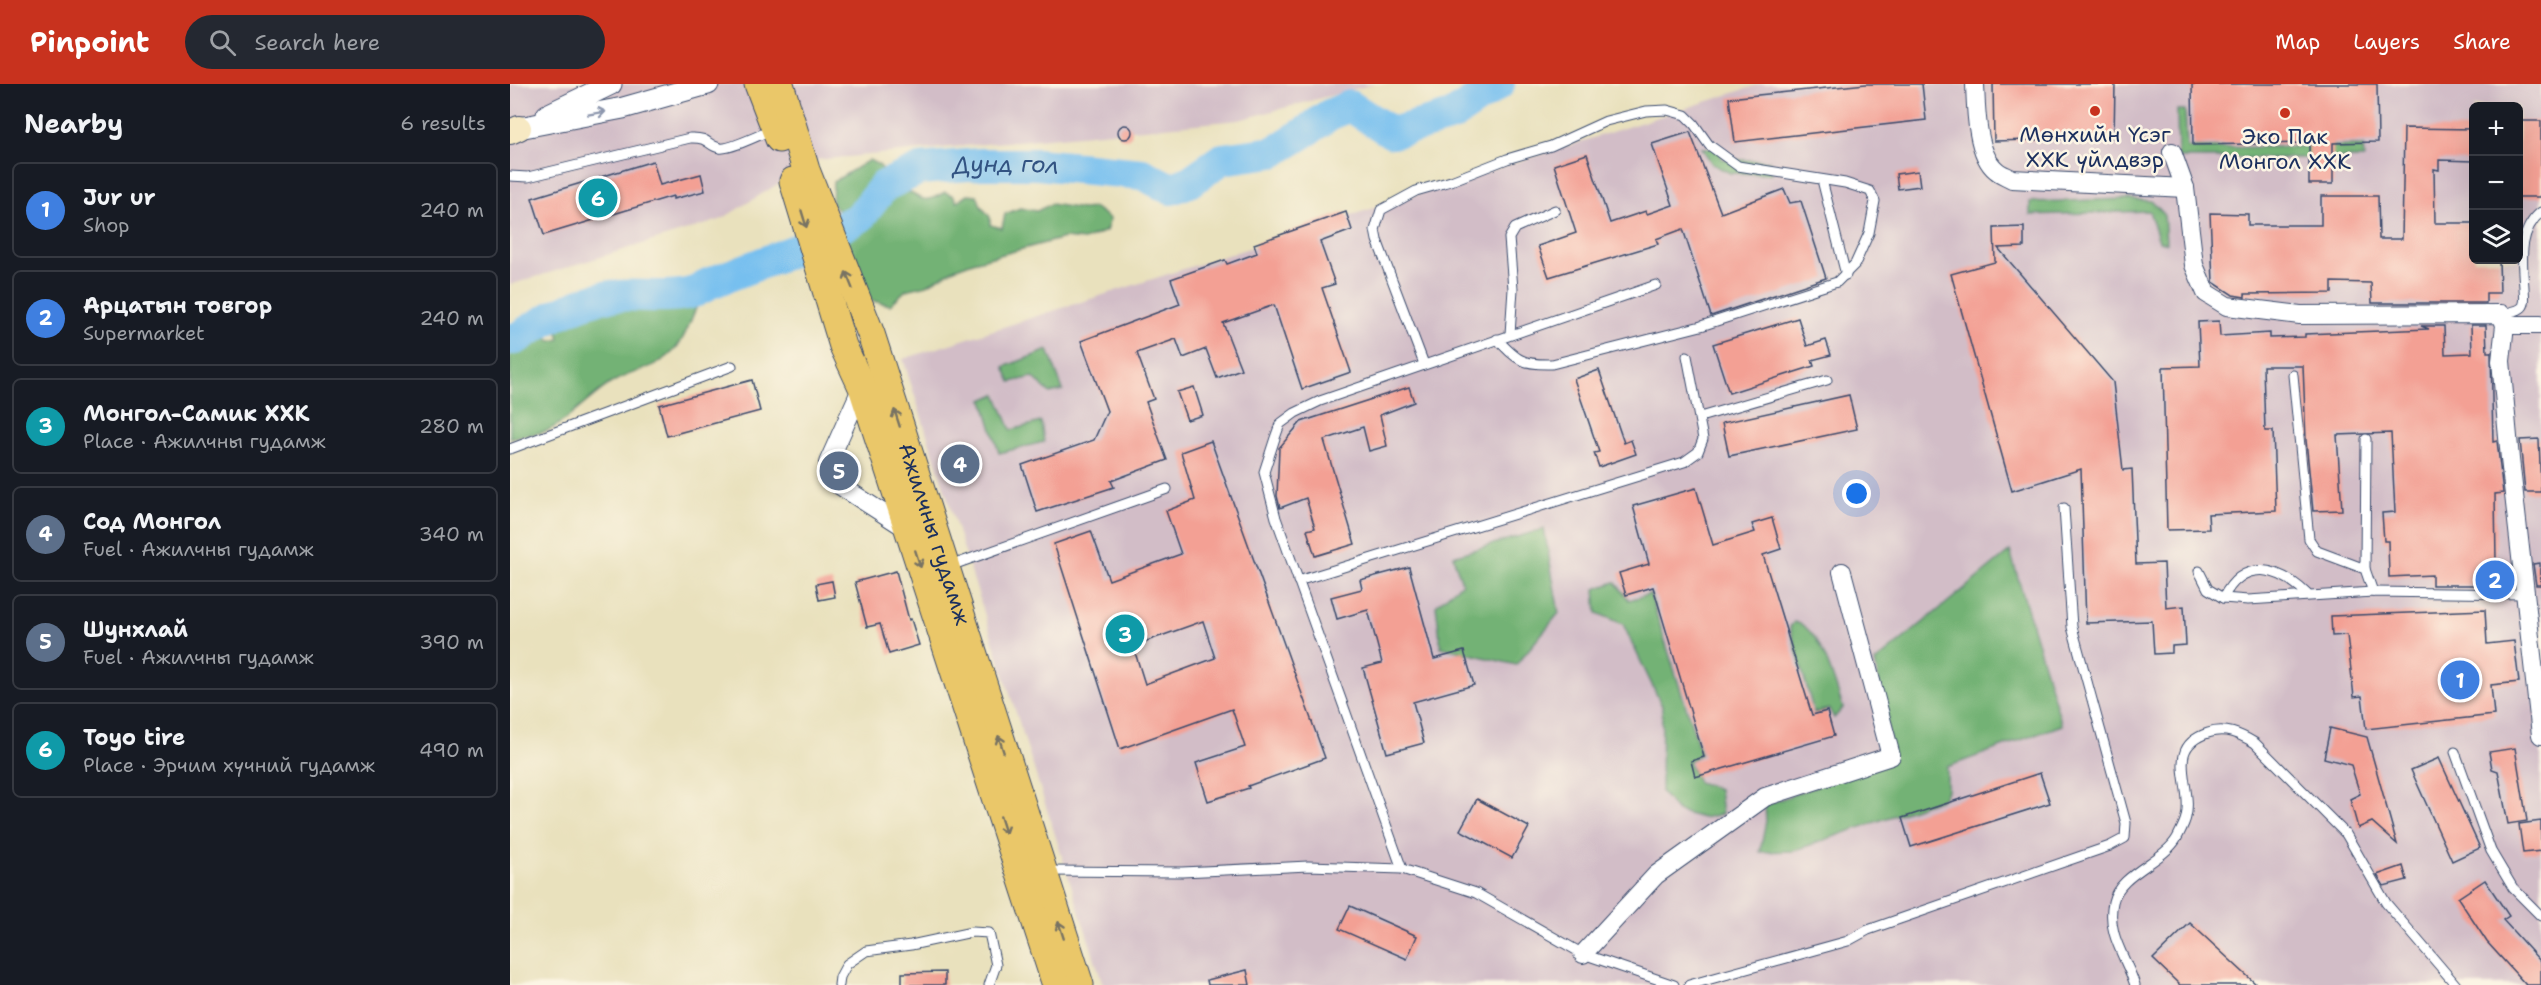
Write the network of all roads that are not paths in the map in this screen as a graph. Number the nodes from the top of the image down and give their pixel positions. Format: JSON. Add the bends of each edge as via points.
{"nodes":[{"id":1,"x":611,"y":84,"type":"edge"},
{"id":2,"x":708,"y":84,"type":"edge"},
{"id":3,"x":758,"y":84,"type":"edge"},
{"id":4,"x":780,"y":84,"type":"edge"},
{"id":5,"x":1975,"y":84,"type":"edge"},
{"id":6,"x":776,"y":129,"type":"junction"},
{"id":7,"x":514,"y":130,"type":"edge"},
{"id":8,"x":2172,"y":152,"type":"dead end"},
{"id":9,"x":796,"y":166,"type":"junction"},
{"id":10,"x":510,"y":176,"type":"edge"},
{"id":11,"x":1822,"y":180,"type":"junction"},
{"id":12,"x":2185,"y":188,"type":"junction"},
{"id":13,"x":1555,"y":210,"type":"dead end"},
{"id":14,"x":2541,"y":212,"type":"edge"},
{"id":15,"x":1846,"y":275,"type":"junction"},
{"id":16,"x":1656,"y":285,"type":"dead end"},
{"id":17,"x":2503,"y":320,"type":"junction"},
{"id":18,"x":2541,"y":325,"type":"edge"},
{"id":19,"x":1510,"y":334,"type":"junction"},
{"id":20,"x":1497,"y":339,"type":"junction"},
{"id":21,"x":1688,"y":356,"type":"dead end"},
{"id":22,"x":1424,"y":364,"type":"junction"},
{"id":23,"x":732,"y":366,"type":"dead end"},
{"id":24,"x":2294,"y":375,"type":"dead end"},
{"id":25,"x":1827,"y":380,"type":"dead end"},
{"id":26,"x":862,"y":387,"type":"junction"},
{"id":27,"x":1700,"y":417,"type":"junction"},
{"id":28,"x":2366,"y":439,"type":"dead end"},
{"id":29,"x":510,"y":449,"type":"edge"},
{"id":30,"x":828,"y":463,"type":"dead end"},
{"id":31,"x":834,"y":481,"type":"dead end"},
{"id":32,"x":1167,"y":489,"type":"dead end"},
{"id":33,"x":2064,"y":508,"type":"dead end"},
{"id":34,"x":909,"y":530,"type":"junction"},
{"id":35,"x":945,"y":568,"type":"junction"},
{"id":36,"x":2365,"y":569,"type":"junction"},
{"id":37,"x":2199,"y":571,"type":"dead end"},
{"id":38,"x":1842,"y":573,"type":"dead end"},
{"id":39,"x":1298,"y":581,"type":"junction"},
{"id":40,"x":2373,"y":592,"type":"junction"},
{"id":41,"x":2307,"y":594,"type":"junction"},
{"id":42,"x":2524,"y":594,"type":"junction"},
{"id":43,"x":2223,"y":598,"type":"junction"},
{"id":44,"x":2536,"y":651,"type":"edge"},
{"id":45,"x":2541,"y":735,"type":"edge"},
{"id":46,"x":2455,"y":752,"type":"dead end"},
{"id":47,"x":1402,"y":869,"type":"junction"},
{"id":48,"x":1041,"y":870,"type":"junction"},
{"id":49,"x":2541,"y":916,"type":"edge"},
{"id":50,"x":1583,"y":954,"type":"junction"},
{"id":51,"x":839,"y":985,"type":"edge"},
{"id":52,"x":989,"y":985,"type":"edge"},
{"id":53,"x":1056,"y":985,"type":"edge"},
{"id":54,"x":1080,"y":985,"type":"edge"},
{"id":55,"x":1674,"y":985,"type":"edge"},
{"id":56,"x":1689,"y":985,"type":"edge"},
{"id":57,"x":2135,"y":985,"type":"edge"},
{"id":58,"x":2456,"y":985,"type":"edge"}],
"edges":[{"from":1,"to":7,"type":"street"},
{"from":7,"to":2,"type":"street","one_way":true,"via":[[623,108]]},
{"from":3,"to":6,"type":"main road","name":"Ажилчны гудамж"},
{"from":4,"to":9,"type":"main road","name":"Ажилчны гудамж"},
{"from":5,"to":12,"type":"street","via":[[1985,155],[1994,169],[2012,179]]},
{"from":6,"to":9,"type":"main road","name":"Ажилчны гудамж"},
{"from":6,"to":10,"type":"lane","via":[[727,148],[718,148],[703,138],[690,138],[528,177]]},
{"from":8,"to":12,"type":"street"},
{"from":9,"to":26,"type":"main road","name":"Ажилчны гудамж","one_way":true,"via":[[843,346]]},
{"from":35,"to":9,"type":"main road","name":"Ажилчны гудамж","one_way":true,"via":[[871,334]]},
{"from":11,"to":15,"type":"lane"},
{"from":11,"to":15,"type":"lane","via":[[1870,191],[1875,201],[1869,233]]},
{"from":11,"to":22,"type":"lane","via":[[1738,166],[1709,145],[1685,115],[1667,110],[1606,121],[1551,146],[1396,200],[1380,210],[1375,230]]},
{"from":12,"to":17,"type":"street","via":[[2194,266],[2206,293],[2227,306],[2300,315]]},
{"from":13,"to":19,"type":"lane","via":[[1515,228],[1509,238],[1514,289]]},
{"from":14,"to":17,"type":"lane","via":[[2526,232],[2523,306]]},
{"from":15,"to":20,"type":"lane","via":[[1837,282],[1701,326],[1552,364],[1530,364],[1514,356]]},
{"from":16,"to":19,"type":"lane"},
{"from":17,"to":18,"type":"street"},
{"from":17,"to":42,"type":"street","via":[[2501,361]]},
{"from":19,"to":20,"type":"lane"},
{"from":20,"to":22,"type":"lane"},
{"from":21,"to":27,"type":"lane"},
{"from":22,"to":39,"type":"lane","via":[[1320,401],[1280,424],[1264,472]]},
{"from":23,"to":29,"type":"lane"},
{"from":24,"to":36,"type":"lane","via":[[2309,539],[2317,551]]},
{"from":25,"to":27,"type":"lane"},
{"from":26,"to":30,"type":"street"},
{"from":26,"to":34,"type":"main road","name":"Ажилчны гудамж"},
{"from":27,"to":39,"type":"lane","via":[[1703,439],[1698,452],[1684,462]]},
{"from":28,"to":36,"type":"lane"},
{"from":31,"to":34,"type":"street"},
{"from":32,"to":35,"type":"lane"},
{"from":33,"to":56,"type":"lane","via":[[2072,627],[2126,823],[2125,838],[1868,930],[1848,941]]},
{"from":34,"to":53,"type":"main road","name":"Ажилчны гудамж","one_way":true},
{"from":48,"to":35,"type":"main road","name":"Ажилчны гудамж","one_way":true},
{"from":36,"to":40,"type":"lane"},
{"from":37,"to":43,"type":"lane","via":[[2208,589]]},
{"from":38,"to":50,"type":"street","via":[[1891,756],[1765,797],[1656,874]]},
{"from":39,"to":47,"type":"lane"},
{"from":40,"to":41,"type":"lane"},
{"from":40,"to":42,"type":"lane"},
{"from":41,"to":43,"type":"lane","via":[[2248,600]]},
{"from":41,"to":43,"type":"lane","via":[[2292,579],[2256,570],[2240,574]]},
{"from":42,"to":44,"type":"street"},
{"from":44,"to":45,"type":"street"},
{"from":46,"to":49,"type":"lane","via":[[2491,850],[2513,888]]},
{"from":47,"to":48,"type":"lane","via":[[1308,866],[1182,872]]},
{"from":47,"to":50,"type":"lane","via":[[1476,893]]},
{"from":54,"to":48,"type":"main road","name":"Ажилчны гудамж","one_way":true},
{"from":50,"to":55,"type":"lane"},
{"from":51,"to":52,"type":"lane","via":[[847,964],[866,951],[972,932],[989,933],[996,965]]},
{"from":57,"to":58,"type":"lane","via":[[2111,923],[2113,900],[2128,879],[2176,839],[2187,816],[2184,753],[2194,738],[2216,730],[2237,733],[2255,743],[2346,834],[2386,903]]}]}
